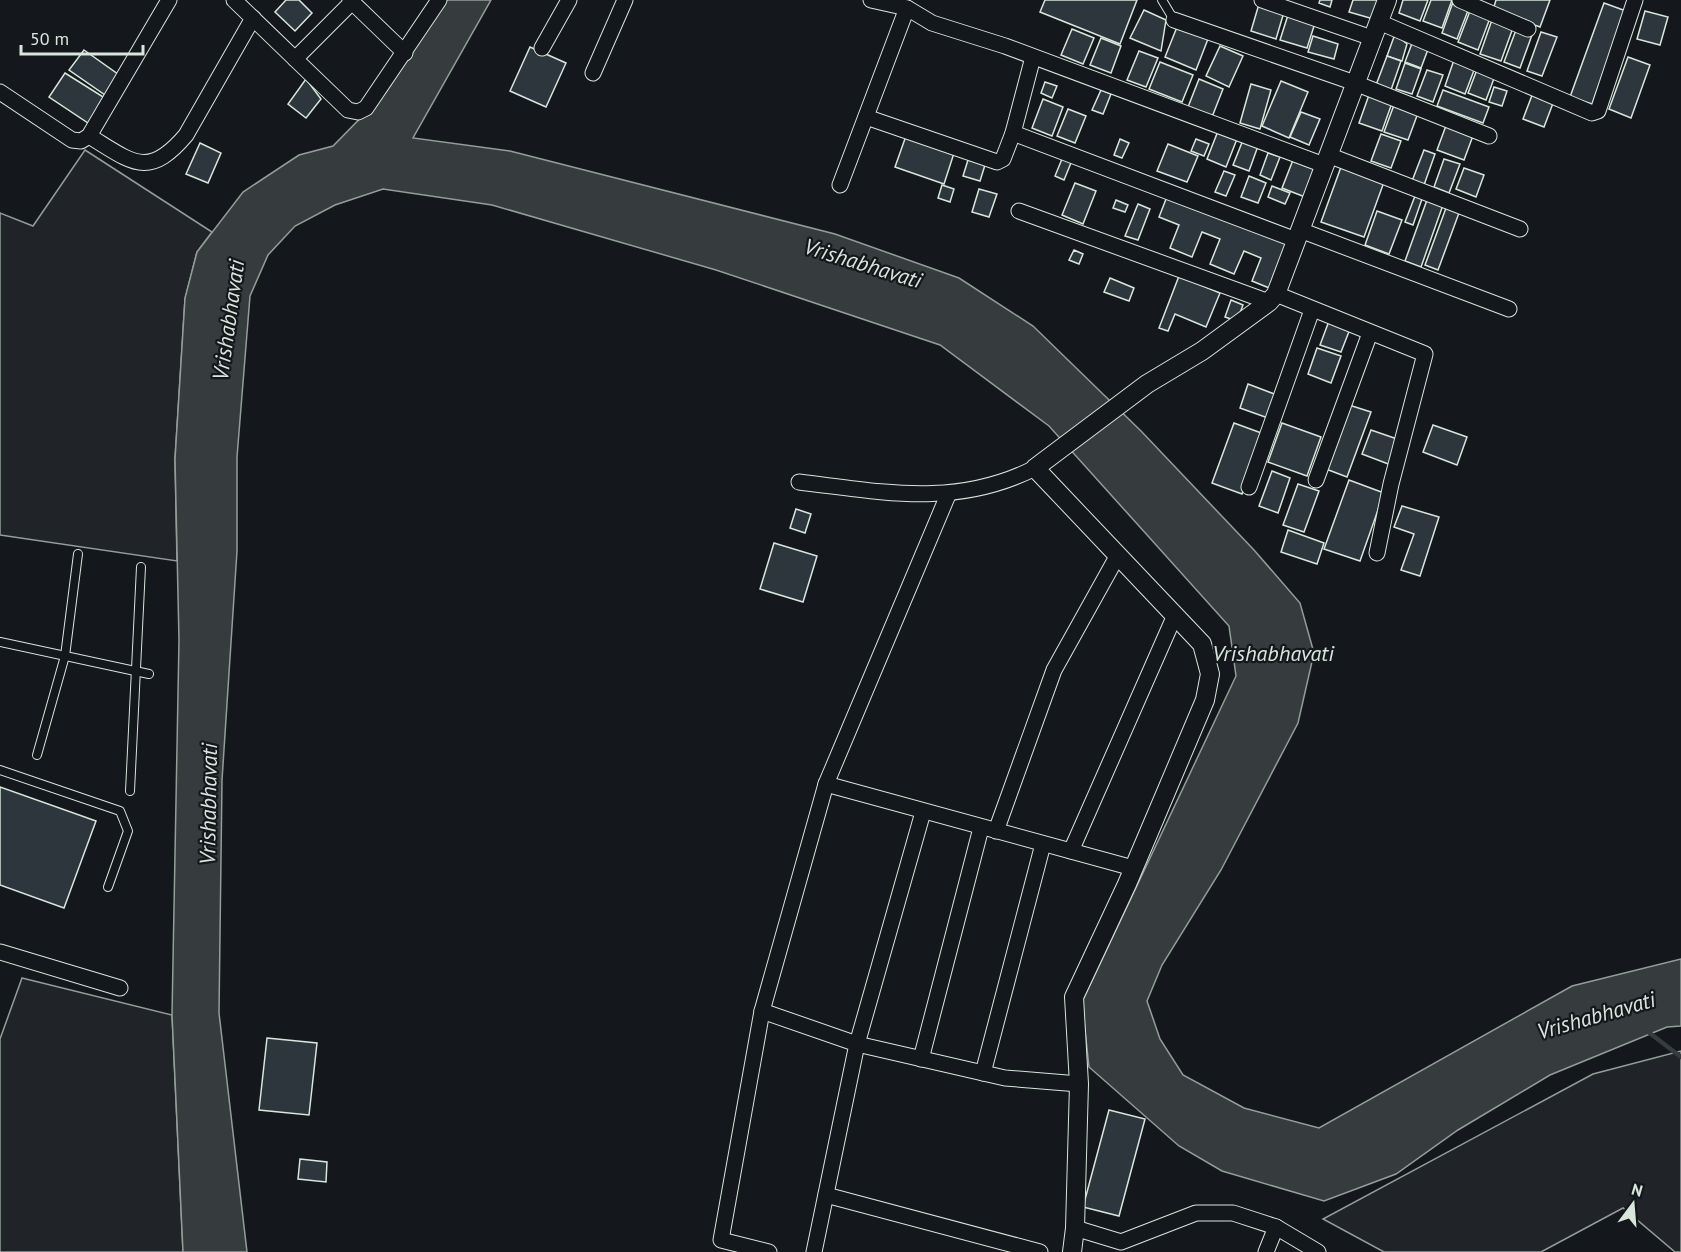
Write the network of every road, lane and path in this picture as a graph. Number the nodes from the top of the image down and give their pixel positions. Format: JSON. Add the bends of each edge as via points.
{"nodes":[{"id":1,"x":169,"y":0,"type":"edge"},
{"id":2,"x":234,"y":0,"type":"edge"},
{"id":3,"x":440,"y":0,"type":"edge"},
{"id":4,"x":570,"y":0,"type":"edge"},
{"id":5,"x":625,"y":0,"type":"edge"},
{"id":6,"x":872,"y":0,"type":"edge"},
{"id":7,"x":1162,"y":0,"type":"edge"},
{"id":8,"x":1262,"y":0,"type":"edge"},
{"id":9,"x":1387,"y":0,"type":"edge"},
{"id":10,"x":1460,"y":0,"type":"edge"},
{"id":11,"x":1635,"y":0,"type":"edge"},
{"id":12,"x":351,"y":1,"type":"edge"},
{"id":13,"x":907,"y":8,"type":"junction"},
{"id":14,"x":253,"y":18,"type":"junction"},
{"id":15,"x":1174,"y":20,"type":"joint"},
{"id":16,"x":1528,"y":29,"type":"dead end"},
{"id":17,"x":1375,"y":30,"type":"junction"},
{"id":18,"x":542,"y":48,"type":"dead end"},
{"id":19,"x":405,"y":53,"type":"junction"},
{"id":20,"x":1033,"y":57,"type":"junction"},
{"id":21,"x":295,"y":59,"type":"junction"},
{"id":22,"x":593,"y":73,"type":"dead end"},
{"id":23,"x":1355,"y":83,"type":"junction"},
{"id":24,"x":0,"y":92,"type":"edge"},
{"id":25,"x":866,"y":117,"type":"junction"},
{"id":26,"x":1013,"y":133,"type":"junction"},
{"id":27,"x":89,"y":136,"type":"junction"},
{"id":28,"x":1489,"y":136,"type":"dead end"},
{"id":29,"x":1326,"y":160,"type":"junction"},
{"id":30,"x":840,"y":185,"type":"dead end"},
{"id":31,"x":1019,"y":211,"type":"dead end"},
{"id":32,"x":1520,"y":229,"type":"dead end"},
{"id":33,"x":1298,"y":235,"type":"junction"},
{"id":34,"x":1272,"y":298,"type":"junction"},
{"id":35,"x":1509,"y":309,"type":"dead end"},
{"id":36,"x":1312,"y":310,"type":"junction"},
{"id":37,"x":1370,"y":333,"type":"junction"},
{"id":38,"x":1039,"y":465,"type":"junction"},
{"id":39,"x":1316,"y":480,"type":"dead end"},
{"id":40,"x":799,"y":482,"type":"dead end"},
{"id":41,"x":1249,"y":487,"type":"dead end"},
{"id":42,"x":948,"y":495,"type":"junction"},
{"id":43,"x":1377,"y":553,"type":"dead end"},
{"id":44,"x":78,"y":554,"type":"dead end"},
{"id":45,"x":1118,"y":555,"type":"junction"},
{"id":46,"x":141,"y":567,"type":"dead end"},
{"id":47,"x":1175,"y":615,"type":"junction"},
{"id":48,"x":0,"y":642,"type":"edge"},
{"id":49,"x":65,"y":656,"type":"junction"},
{"id":50,"x":136,"y":672,"type":"junction"},
{"id":51,"x":149,"y":674,"type":"dead end"},
{"id":52,"x":37,"y":755,"type":"dead end"},
{"id":53,"x":0,"y":770,"type":"edge"},
{"id":54,"x":826,"y":784,"type":"junction"},
{"id":55,"x":130,"y":791,"type":"dead end"},
{"id":56,"x":923,"y":812,"type":"junction"},
{"id":57,"x":988,"y":829,"type":"junction"},
{"id":58,"x":1043,"y":844,"type":"junction"},
{"id":59,"x":1071,"y":851,"type":"junction"},
{"id":60,"x":1133,"y":868,"type":"junction"},
{"id":61,"x":108,"y":887,"type":"dead end"},
{"id":62,"x":0,"y":952,"type":"edge"},
{"id":63,"x":120,"y":988,"type":"dead end"},
{"id":64,"x":762,"y":1011,"type":"junction"},
{"id":65,"x":857,"y":1044,"type":"junction"},
{"id":66,"x":921,"y":1059,"type":"junction"},
{"id":67,"x":984,"y":1073,"type":"junction"},
{"id":68,"x":1079,"y":1084,"type":"junction"},
{"id":69,"x":826,"y":1195,"type":"junction"},
{"id":70,"x":1276,"y":1227,"type":"junction"},
{"id":71,"x":1075,"y":1228,"type":"junction"},
{"id":72,"x":721,"y":1246,"type":"edge"},
{"id":73,"x":769,"y":1252,"type":"edge"},
{"id":74,"x":814,"y":1252,"type":"edge"},
{"id":75,"x":1040,"y":1252,"type":"edge"},
{"id":76,"x":1072,"y":1252,"type":"edge"},
{"id":77,"x":1266,"y":1252,"type":"edge"},
{"id":78,"x":1318,"y":1252,"type":"edge"}],
"edges":[{"from":1,"to":27,"type":"street"},
{"from":2,"to":14,"type":"street"},
{"from":3,"to":19,"type":"street"},
{"from":4,"to":18,"type":"street"},
{"from":5,"to":22,"type":"street"},
{"from":6,"to":13,"type":"street"},
{"from":7,"to":15,"type":"lane"},
{"from":8,"to":17,"type":"street"},
{"from":9,"to":17,"type":"street"},
{"from":10,"to":16,"type":"street"},
{"from":11,"to":17,"type":"street","via":[[1598,111],[1592,113]]},
{"from":12,"to":19,"type":"street"},
{"from":12,"to":21,"type":"street"},
{"from":13,"to":20,"type":"street","via":[[932,23]]},
{"from":13,"to":25,"type":"street"},
{"from":14,"to":21,"type":"street"},
{"from":14,"to":27,"type":"street","via":[[186,135],[172,151],[156,162],[134,163]]},
{"from":15,"to":23,"type":"street"},
{"from":17,"to":23,"type":"street"},
{"from":19,"to":21,"type":"street","via":[[366,108],[358,112],[348,110]]},
{"from":20,"to":26,"type":"street"},
{"from":20,"to":29,"type":"street"},
{"from":23,"to":28,"type":"street"},
{"from":23,"to":29,"type":"street"},
{"from":24,"to":27,"type":"street","via":[[72,140],[81,141]]},
{"from":25,"to":26,"type":"street","via":[[996,162],[1007,154]]},
{"from":25,"to":30,"type":"street"},
{"from":26,"to":33,"type":"street"},
{"from":29,"to":32,"type":"street"},
{"from":29,"to":33,"type":"street"},
{"from":31,"to":34,"type":"street"},
{"from":33,"to":34,"type":"street"},
{"from":33,"to":35,"type":"street"},
{"from":34,"to":36,"type":"street"},
{"from":34,"to":38,"type":"street"},
{"from":36,"to":37,"type":"street"},
{"from":36,"to":41,"type":"street"},
{"from":37,"to":39,"type":"street"},
{"from":37,"to":43,"type":"street","via":[[1425,354]]},
{"from":38,"to":42,"type":"street","via":[[1018,476]]},
{"from":38,"to":45,"type":"street"},
{"from":40,"to":42,"type":"street"},
{"from":42,"to":54,"type":"street"},
{"from":44,"to":49,"type":"lane"},
{"from":45,"to":47,"type":"street"},
{"from":45,"to":57,"type":"street","via":[[1054,670]]},
{"from":46,"to":50,"type":"lane"},
{"from":47,"to":59,"type":"street"},
{"from":47,"to":60,"type":"street","via":[[1202,644],[1210,674],[1205,700]]},
{"from":48,"to":49,"type":"lane"},
{"from":49,"to":50,"type":"lane"},
{"from":49,"to":52,"type":"lane"},
{"from":50,"to":51,"type":"lane"},
{"from":50,"to":55,"type":"lane"},
{"from":53,"to":61,"type":"lane","via":[[120,811],[128,831]]},
{"from":54,"to":56,"type":"street"},
{"from":54,"to":64,"type":"street"},
{"from":56,"to":57,"type":"street"},
{"from":56,"to":65,"type":"street"},
{"from":57,"to":58,"type":"street"},
{"from":57,"to":66,"type":"street"},
{"from":58,"to":59,"type":"street"},
{"from":58,"to":67,"type":"street"},
{"from":59,"to":60,"type":"street"},
{"from":60,"to":68,"type":"street","via":[[1074,997]]},
{"from":62,"to":63,"type":"street"},
{"from":64,"to":65,"type":"street"},
{"from":64,"to":72,"type":"street"},
{"from":65,"to":66,"type":"street"},
{"from":65,"to":69,"type":"street"},
{"from":66,"to":67,"type":"street"},
{"from":67,"to":68,"type":"street"},
{"from":68,"to":71,"type":"street"},
{"from":69,"to":74,"type":"street"},
{"from":69,"to":75,"type":"street"},
{"from":70,"to":71,"type":"street","via":[[1233,1213],[1196,1214],[1121,1242]]},
{"from":70,"to":77,"type":"street"},
{"from":70,"to":78,"type":"street"},
{"from":71,"to":76,"type":"street"},
{"from":72,"to":73,"type":"street"}]}
